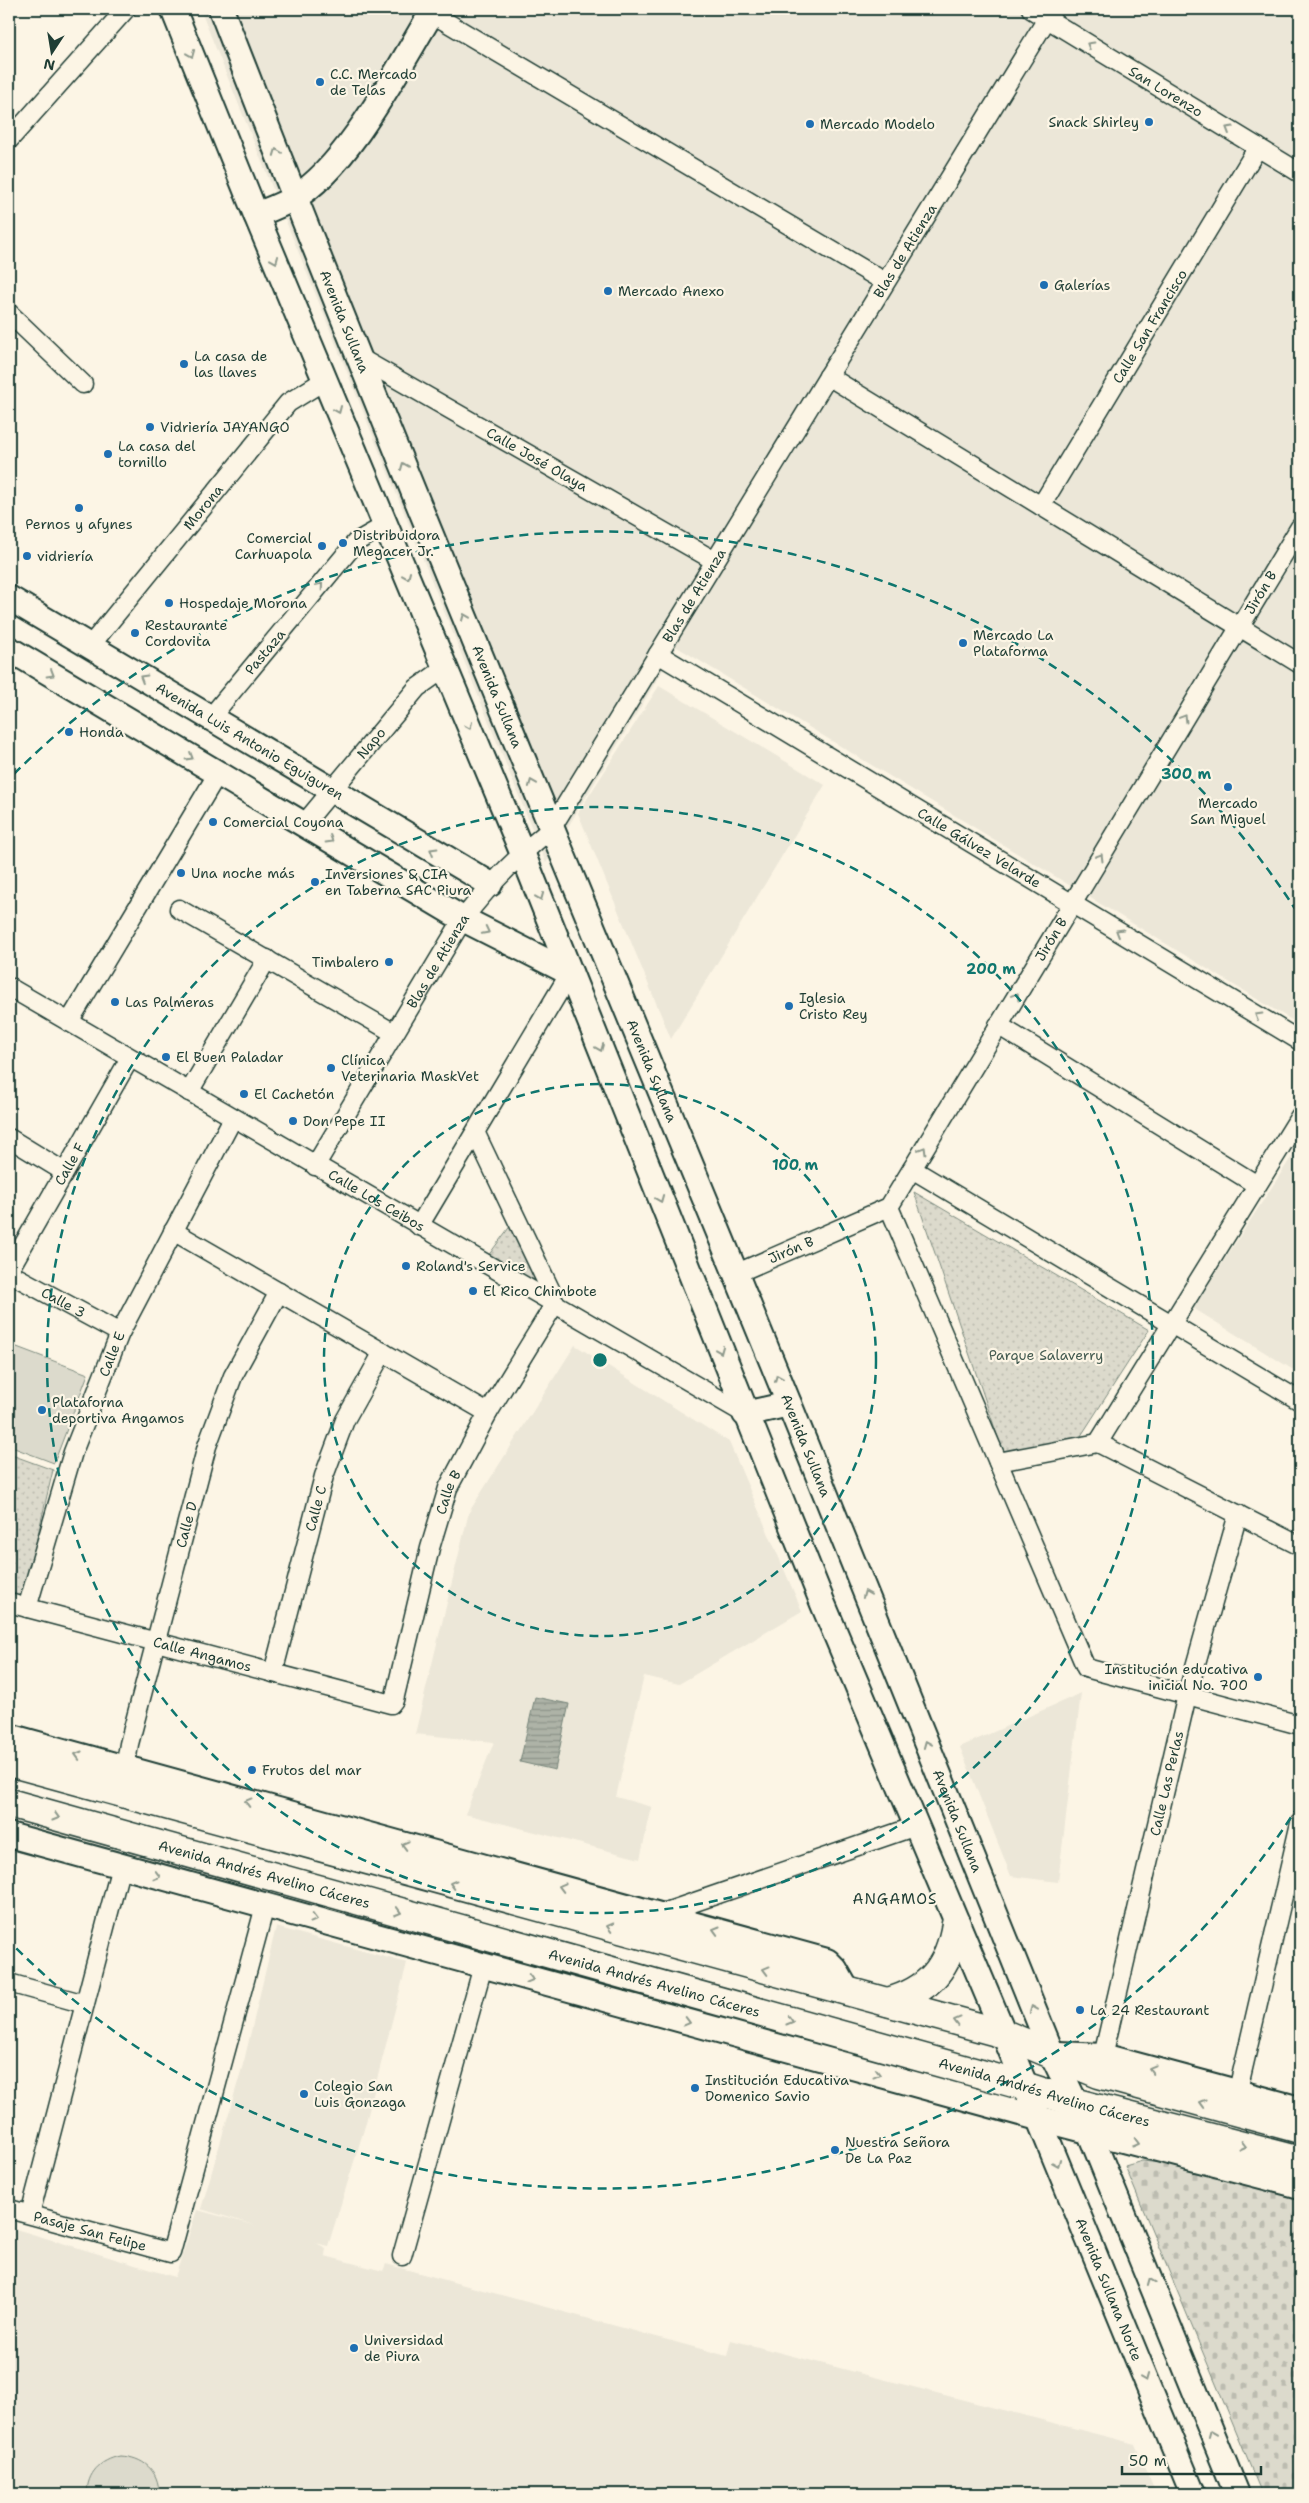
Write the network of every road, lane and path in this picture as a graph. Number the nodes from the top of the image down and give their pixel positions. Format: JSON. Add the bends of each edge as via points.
{"nodes":[{"id":1,"x":126,"y":9,"type":"edge"},
{"id":2,"x":173,"y":9,"type":"edge"},
{"id":3,"x":222,"y":9,"type":"edge"},
{"id":4,"x":1031,"y":9,"type":"edge"},
{"id":5,"x":432,"y":11,"type":"edge"},
{"id":6,"x":1050,"y":14,"type":"edge"},
{"id":7,"x":9,"y":140,"type":"edge"},
{"id":8,"x":1258,"y":147,"type":"junction"},
{"id":9,"x":1300,"y":173,"type":"edge"},
{"id":10,"x":295,"y":198,"type":"junction"},
{"id":11,"x":256,"y":215,"type":"junction"},
{"id":12,"x":886,"y":282,"type":"junction"},
{"id":13,"x":9,"y":313,"type":"edge"},
{"id":14,"x":360,"y":358,"type":"junction"},
{"id":15,"x":828,"y":376,"type":"junction"},
{"id":16,"x":325,"y":380,"type":"junction"},
{"id":17,"x":83,"y":384,"type":"dead end"},
{"id":18,"x":1041,"y":506,"type":"junction"},
{"id":19,"x":386,"y":525,"type":"junction"},
{"id":20,"x":1300,"y":527,"type":"edge"},
{"id":21,"x":715,"y":561,"type":"junction"},
{"id":22,"x":9,"y":598,"type":"edge"},
{"id":23,"x":1239,"y":626,"type":"junction"},
{"id":24,"x":90,"y":646,"type":"junction"},
{"id":25,"x":9,"y":649,"type":"edge"},
{"id":26,"x":658,"y":654,"type":"junction"},
{"id":27,"x":1300,"y":664,"type":"edge"},
{"id":28,"x":445,"y":668,"type":"junction"},
{"id":29,"x":210,"y":718,"type":"junction"},
{"id":30,"x":218,"y":773,"type":"junction"},
{"id":31,"x":330,"y":790,"type":"junction"},
{"id":32,"x":304,"y":824,"type":"junction"},
{"id":33,"x":551,"y":829,"type":"junction"},
{"id":34,"x":522,"y":852,"type":"junction"},
{"id":35,"x":490,"y":884,"type":"junction"},
{"id":36,"x":1072,"y":903,"type":"junction"},
{"id":37,"x":179,"y":909,"type":"dead end"},
{"id":38,"x":463,"y":919,"type":"junction"},
{"id":39,"x":267,"y":959,"type":"junction"},
{"id":40,"x":570,"y":973,"type":"junction"},
{"id":41,"x":9,"y":987,"type":"edge"},
{"id":42,"x":69,"y":1022,"type":"junction"},
{"id":43,"x":998,"y":1025,"type":"junction"},
{"id":44,"x":394,"y":1033,"type":"junction"},
{"id":45,"x":1300,"y":1041,"type":"edge"},
{"id":46,"x":130,"y":1058,"type":"junction"},
{"id":47,"x":189,"y":1092,"type":"junction"},
{"id":48,"x":1300,"y":1116,"type":"edge"},
{"id":49,"x":233,"y":1118,"type":"junction"},
{"id":50,"x":476,"y":1134,"type":"junction"},
{"id":51,"x":9,"y":1138,"type":"edge"},
{"id":52,"x":315,"y":1166,"type":"junction"},
{"id":53,"x":912,"y":1168,"type":"junction"},
{"id":54,"x":64,"y":1171,"type":"junction"},
{"id":55,"x":1258,"y":1185,"type":"junction"},
{"id":56,"x":889,"y":1207,"type":"junction"},
{"id":57,"x":419,"y":1226,"type":"junction"},
{"id":58,"x":173,"y":1231,"type":"junction"},
{"id":59,"x":9,"y":1271,"type":"edge"},
{"id":60,"x":735,"y":1274,"type":"junction"},
{"id":61,"x":279,"y":1292,"type":"junction"},
{"id":62,"x":554,"y":1305,"type":"junction"},
{"id":63,"x":1171,"y":1324,"type":"junction"},
{"id":64,"x":120,"y":1333,"type":"junction"},
{"id":65,"x":383,"y":1352,"type":"junction"},
{"id":66,"x":1300,"y":1401,"type":"edge"},
{"id":67,"x":789,"y":1404,"type":"junction"},
{"id":68,"x":488,"y":1413,"type":"junction"},
{"id":69,"x":745,"y":1414,"type":"junction"},
{"id":70,"x":1098,"y":1443,"type":"junction"},
{"id":71,"x":998,"y":1462,"type":"junction"},
{"id":72,"x":1238,"y":1514,"type":"junction"},
{"id":73,"x":1300,"y":1546,"type":"edge"},
{"id":74,"x":9,"y":1603,"type":"edge"},
{"id":75,"x":27,"y":1608,"type":"junction"},
{"id":76,"x":156,"y":1642,"type":"junction"},
{"id":77,"x":273,"y":1673,"type":"junction"},
{"id":78,"x":1187,"y":1695,"type":"junction"},
{"id":79,"x":394,"y":1700,"type":"joint"},
{"id":80,"x":1300,"y":1725,"type":"edge"},
{"id":81,"x":9,"y":1736,"type":"edge"},
{"id":82,"x":9,"y":1762,"type":"edge"},
{"id":83,"x":125,"y":1768,"type":"junction"},
{"id":84,"x":9,"y":1804,"type":"edge"},
{"id":85,"x":1300,"y":1823,"type":"edge"},
{"id":86,"x":916,"y":1826,"type":"junction"},
{"id":87,"x":9,"y":1836,"type":"edge"},
{"id":88,"x":121,"y":1866,"type":"junction"},
{"id":89,"x":1292,"y":1898,"type":"edge"},
{"id":90,"x":265,"y":1906,"type":"junction"},
{"id":91,"x":660,"y":1914,"type":"junction"},
{"id":92,"x":956,"y":1924,"type":"junction"},
{"id":93,"x":483,"y":1966,"type":"junction"},
{"id":94,"x":1020,"y":1977,"type":"junction"},
{"id":95,"x":9,"y":1983,"type":"edge"},
{"id":96,"x":848,"y":1992,"type":"junction"},
{"id":97,"x":987,"y":1994,"type":"junction"},
{"id":98,"x":888,"y":2002,"type":"junction"},
{"id":99,"x":85,"y":2004,"type":"junction"},
{"id":100,"x":1004,"y":2034,"type":"junction"},
{"id":101,"x":1052,"y":2054,"type":"junction"},
{"id":102,"x":1103,"y":2056,"type":"junction"},
{"id":103,"x":1024,"y":2086,"type":"junction"},
{"id":104,"x":1235,"y":2101,"type":"junction"},
{"id":105,"x":1077,"y":2103,"type":"junction"},
{"id":106,"x":1300,"y":2109,"type":"edge"},
{"id":107,"x":1038,"y":2118,"type":"junction"},
{"id":108,"x":1300,"y":2128,"type":"edge"},
{"id":109,"x":1089,"y":2130,"type":"junction"},
{"id":110,"x":1300,"y":2161,"type":"edge"},
{"id":111,"x":1300,"y":2186,"type":"edge"},
{"id":112,"x":9,"y":2209,"type":"edge"},
{"id":113,"x":30,"y":2214,"type":"junction"},
{"id":114,"x":402,"y":2256,"type":"dead end"},
{"id":115,"x":1193,"y":2494,"type":"edge"},
{"id":116,"x":1237,"y":2494,"type":"edge"}],
"edges":[{"from":1,"to":7,"type":"street"},
{"from":2,"to":11,"type":"main road","one_way":true},
{"from":10,"to":3,"type":"main road","name":"Avenida Sullana","one_way":true},
{"from":4,"to":6,"type":"street","name":"San Lorenzo"},
{"from":5,"to":10,"type":"main road","via":[[360,129],[324,174]]},
{"from":5,"to":12,"type":"street"},
{"from":8,"to":6,"type":"street","name":"San Lorenzo","one_way":true},
{"from":6,"to":12,"type":"street","name":"Blas de Atienza"},
{"from":8,"to":9,"type":"street","name":"San Lorenzo"},
{"from":8,"to":18,"type":"street","name":"Calle San Francisco"},
{"from":10,"to":11,"type":"main road"},
{"from":10,"to":14,"type":"main road","name":"Avenida Sullana"},
{"from":11,"to":16,"type":"main road","one_way":true},
{"from":12,"to":15,"type":"street","name":"Blas de Atienza"},
{"from":13,"to":17,"type":"street"},
{"from":14,"to":21,"type":"street","name":"Calle José Olaya"},
{"from":33,"to":14,"type":"main road","name":"Avenida Sullana","one_way":true},
{"from":15,"to":18,"type":"street"},
{"from":15,"to":21,"type":"street","name":"Blas de Atienza"},
{"from":16,"to":19,"type":"main road","one_way":true},
{"from":16,"to":24,"type":"street","name":"Morona","via":[[288,403]]},
{"from":18,"to":23,"type":"street"},
{"from":19,"to":28,"type":"main road","one_way":true},
{"from":29,"to":19,"type":"street","name":"Pastaza","one_way":true,"via":[[356,542]]},
{"from":20,"to":23,"type":"street","name":"Jirón B"},
{"from":21,"to":26,"type":"street","name":"Blas de Atienza"},
{"from":22,"to":24,"type":"main road","name":"Avenida Luis Antonio Eguiguren"},
{"from":23,"to":27,"type":"street"},
{"from":36,"to":23,"type":"street","name":"Jirón B","one_way":true},
{"from":29,"to":24,"type":"main road","name":"Avenida Luis Antonio Eguiguren","one_way":true},
{"from":25,"to":30,"type":"main road","one_way":true},
{"from":26,"to":33,"type":"street","name":"Blas de Atienza"},
{"from":26,"to":36,"type":"street","name":"Calle Gálvez Velarde"},
{"from":28,"to":31,"type":"street","name":"Napo","via":[[417,688]]},
{"from":28,"to":34,"type":"main road","one_way":true},
{"from":29,"to":31,"type":"main road","name":"Avenida Luis Antonio Eguiguren"},
{"from":30,"to":32,"type":"main road"},
{"from":30,"to":42,"type":"street"},
{"from":31,"to":32,"type":"street","name":"Napo"},
{"from":35,"to":31,"type":"main road","name":"Avenida Luis Antonio Eguiguren","one_way":true},
{"from":32,"to":38,"type":"main road","one_way":true},
{"from":33,"to":34,"type":"street","name":"Blas de Atienza"},
{"from":33,"to":60,"type":"main road","name":"Avenida Sullana"},
{"from":34,"to":35,"type":"street","name":"Blas de Atienza"},
{"from":34,"to":40,"type":"main road","one_way":true},
{"from":35,"to":38,"type":"street","name":"Blas de Atienza"},
{"from":43,"to":36,"type":"street","name":"Jirón B","one_way":true},
{"from":45,"to":36,"type":"street","name":"Calle Gálvez Velarde","one_way":true},
{"from":37,"to":39,"type":"street"},
{"from":38,"to":40,"type":"main road","one_way":true},
{"from":38,"to":44,"type":"street","name":"Blas de Atienza"},
{"from":39,"to":44,"type":"street"},
{"from":39,"to":47,"type":"street"},
{"from":40,"to":50,"type":"street"},
{"from":40,"to":69,"type":"main road","one_way":true},
{"from":41,"to":42,"type":"street","name":"Calle Los Ceibos"},
{"from":42,"to":46,"type":"street","name":"Calle Los Ceibos"},
{"from":53,"to":43,"type":"street","name":"Jirón B","one_way":true},
{"from":43,"to":55,"type":"street"},
{"from":44,"to":52,"type":"street","name":"Blas de Atienza"},
{"from":46,"to":47,"type":"street","name":"Calle Los Ceibos"},
{"from":46,"to":54,"type":"street","name":"Calle F"},
{"from":47,"to":49,"type":"street","name":"Calle Los Ceibos"},
{"from":48,"to":55,"type":"street"},
{"from":49,"to":52,"type":"street","name":"Calle Los Ceibos"},
{"from":49,"to":58,"type":"street","name":"Calle E"},
{"from":50,"to":57,"type":"street"},
{"from":50,"to":62,"type":"street","via":[[550,1289]]},
{"from":51,"to":54,"type":"street"},
{"from":52,"to":57,"type":"street","name":"Calle Los Ceibos"},
{"from":53,"to":56,"type":"street","name":"Jirón B"},
{"from":53,"to":63,"type":"street"},
{"from":54,"to":59,"type":"street","name":"Calle F"},
{"from":55,"to":63,"type":"street"},
{"from":56,"to":60,"type":"street","name":"Jirón B"},
{"from":56,"to":71,"type":"street"},
{"from":57,"to":62,"type":"street","name":"Calle Los Ceibos"},
{"from":58,"to":61,"type":"street"},
{"from":58,"to":64,"type":"street","name":"Calle E"},
{"from":59,"to":64,"type":"street","name":"Calle 3"},
{"from":67,"to":60,"type":"main road","name":"Avenida Sullana","one_way":true},
{"from":61,"to":65,"type":"street"},
{"from":61,"to":76,"type":"street","name":"Calle D","via":[[234,1376],[210,1437]]},
{"from":62,"to":68,"type":"street","name":"Calle B"},
{"from":62,"to":69,"type":"street","name":"Calle Los Ceibos"},
{"from":63,"to":66,"type":"street"},
{"from":63,"to":70,"type":"street"},
{"from":64,"to":75,"type":"street","name":"Calle E","via":[[76,1443]]},
{"from":65,"to":68,"type":"street"},
{"from":65,"to":77,"type":"street","name":"Calle C","via":[[345,1420],[324,1476]]},
{"from":67,"to":69,"type":"main road"},
{"from":94,"to":67,"type":"main road","name":"Avenida Sullana","one_way":true},
{"from":68,"to":79,"type":"street","name":"Calle B","via":[[448,1488]]},
{"from":69,"to":86,"type":"main road"},
{"from":70,"to":71,"type":"street"},
{"from":70,"to":72,"type":"street"},
{"from":71,"to":78,"type":"street","via":[[1086,1668]]},
{"from":72,"to":73,"type":"street"},
{"from":72,"to":78,"type":"street","name":"Calle Las Perlas"},
{"from":74,"to":75,"type":"street","name":"Calle Angamos"},
{"from":75,"to":76,"type":"street","name":"Calle Angamos"},
{"from":76,"to":77,"type":"street","name":"Calle Angamos"},
{"from":76,"to":83,"type":"street","name":"Calle D"},
{"from":77,"to":79,"type":"street","name":"Calle Angamos","via":[[391,1704]]},
{"from":78,"to":80,"type":"street"},
{"from":78,"to":102,"type":"street","name":"Calle Las Perlas"},
{"from":83,"to":81,"type":"main road","one_way":true},
{"from":96,"to":82,"type":"highway","one_way":true},
{"from":91,"to":83,"type":"main road","one_way":true},
{"from":84,"to":103,"type":"highway","name":"Avenida Andrés Avelino Cáceres","one_way":true},
{"from":85,"to":89,"type":"street"},
{"from":86,"to":91,"type":"street"},
{"from":86,"to":92,"type":"main road"},
{"from":87,"to":88,"type":"main road","name":"Avenida Andrés Avelino Cáceres"},
{"from":88,"to":90,"type":"main road","name":"Avenida Andrés Avelino Cáceres","one_way":true},
{"from":88,"to":99,"type":"street"},
{"from":89,"to":104,"type":"street"},
{"from":90,"to":93,"type":"main road","name":"Avenida Andrés Avelino Cáceres","one_way":true},
{"from":90,"to":113,"type":"street","name":"Pasaje San Felipe","via":[[172,2253]]},
{"from":96,"to":91,"type":"main road","one_way":true,"via":[[827,1961]]},
{"from":92,"to":97,"type":"main road"},
{"from":92,"to":98,"type":"highway","via":[[950,1951],[936,1975],[922,1988]]},
{"from":93,"to":107,"type":"main road","name":"Avenida Andrés Avelino Cáceres","one_way":true},
{"from":93,"to":114,"type":"street"},
{"from":94,"to":97,"type":"main road","via":[[1018,1984],[1007,1993]]},
{"from":101,"to":94,"type":"main road","name":"Avenida Sullana","one_way":true},
{"from":95,"to":99,"type":"street"},
{"from":96,"to":98,"type":"highway"},
{"from":97,"to":100,"type":"main road"},
{"from":100,"to":98,"type":"highway","one_way":true},
{"from":99,"to":113,"type":"street"},
{"from":100,"to":101,"type":"highway"},
{"from":100,"to":103,"type":"main road"},
{"from":101,"to":102,"type":"main road"},
{"from":104,"to":101,"type":"highway","one_way":true,"via":[[1099,2074]]},
{"from":101,"to":105,"type":"main road","name":"Avenida Sullana"},
{"from":104,"to":102,"type":"main road","one_way":true},
{"from":103,"to":105,"type":"highway","name":"Avenida Andrés Avelino Cáceres"},
{"from":103,"to":107,"type":"main road","name":"Avenida Sullana Norte"},
{"from":104,"to":106,"type":"main road"},
{"from":104,"to":108,"type":"highway"},
{"from":105,"to":109,"type":"main road","name":"Avenida Sullana"},
{"from":105,"to":110,"type":"highway","name":"Avenida Andrés Avelino Cáceres","one_way":true},
{"from":107,"to":109,"type":"main road","name":"Avenida Andrés Avelino Cáceres"},
{"from":107,"to":115,"type":"main road","name":"Avenida Sullana Norte","one_way":true},
{"from":109,"to":111,"type":"main road","name":"Avenida Andrés Avelino Cáceres","one_way":true},
{"from":116,"to":109,"type":"main road","one_way":true},
{"from":112,"to":113,"type":"street","name":"Pasaje San Felipe"}]}
